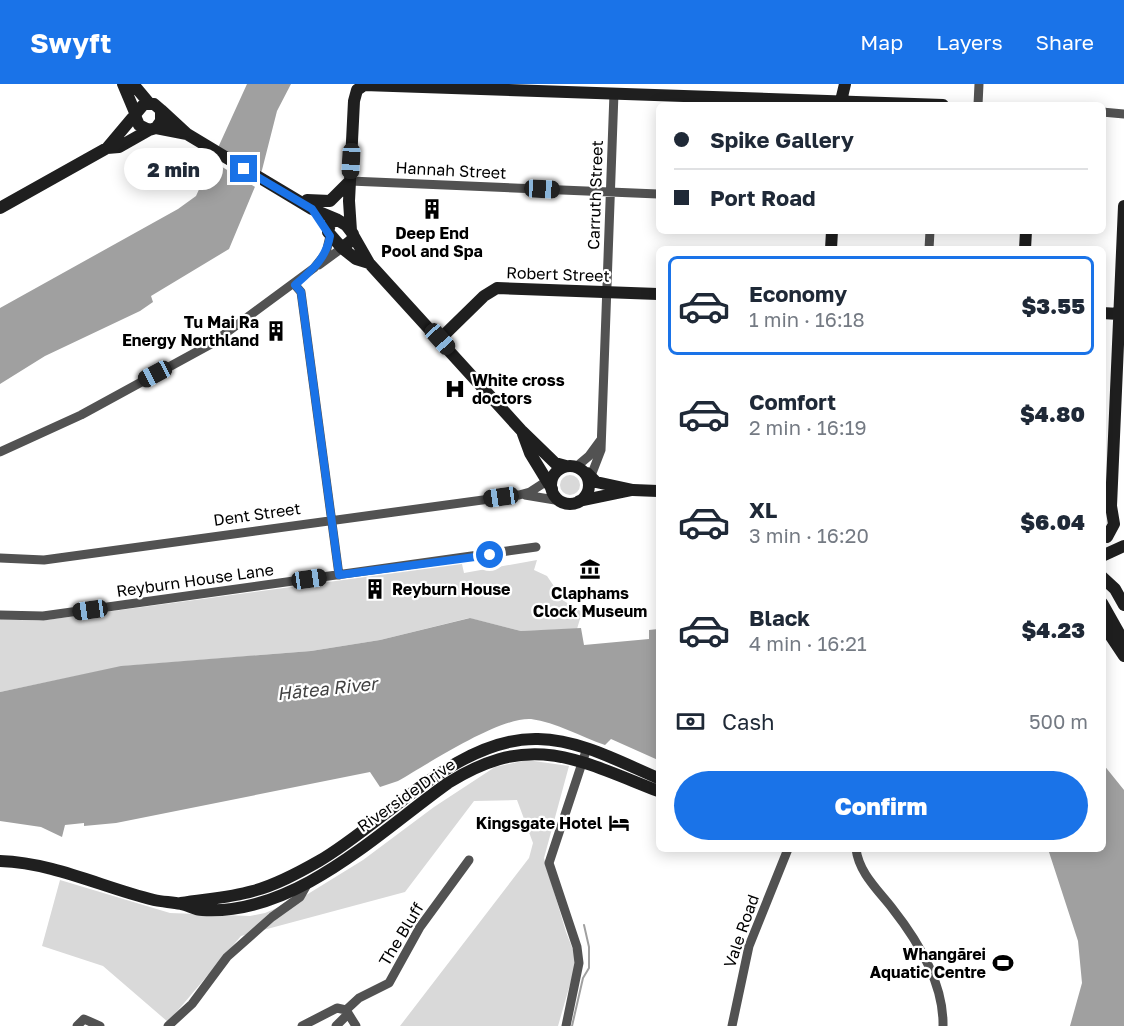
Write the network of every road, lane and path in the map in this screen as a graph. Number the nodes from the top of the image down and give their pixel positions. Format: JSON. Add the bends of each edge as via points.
{"nodes":[{"id":1,"x":123,"y":84,"type":"edge"},
{"id":2,"x":133,"y":84,"type":"edge"},
{"id":3,"x":845,"y":84,"type":"edge"},
{"id":4,"x":979,"y":84,"type":"edge"},
{"id":5,"x":370,"y":85,"type":"edge"},
{"id":6,"x":557,"y":88,"type":"edge"},
{"id":7,"x":614,"y":93,"type":"junction"},
{"id":8,"x":817,"y":102,"type":"edge"},
{"id":9,"x":840,"y":102,"type":"edge"},
{"id":10,"x":978,"y":102,"type":"edge"},
{"id":11,"x":148,"y":103,"type":"junction"},
{"id":12,"x":161,"y":110,"type":"junction"},
{"id":13,"x":1106,"y":112,"type":"edge"},
{"id":14,"x":1124,"y":114,"type":"edge"},
{"id":15,"x":135,"y":116,"type":"junction"},
{"id":16,"x":152,"y":129,"type":"junction"},
{"id":17,"x":187,"y":134,"type":"junction"},
{"id":18,"x":107,"y":148,"type":"junction"},
{"id":19,"x":350,"y":181,"type":"junction"},
{"id":20,"x":610,"y":192,"type":"junction"},
{"id":21,"x":284,"y":193,"type":"junction"},
{"id":22,"x":656,"y":194,"type":"edge"},
{"id":23,"x":1124,"y":206,"type":"edge"},
{"id":24,"x":0,"y":208,"type":"edge"},
{"id":25,"x":312,"y":209,"type":"junction"},
{"id":26,"x":336,"y":219,"type":"junction"},
{"id":27,"x":352,"y":233,"type":"junction"},
{"id":28,"x":330,"y":235,"type":"junction"},
{"id":29,"x":342,"y":248,"type":"junction"},
{"id":30,"x":369,"y":263,"type":"junction"},
{"id":31,"x":314,"y":268,"type":"junction"},
{"id":32,"x":295,"y":285,"type":"junction"},
{"id":33,"x":606,"y":291,"type":"junction"},
{"id":34,"x":656,"y":294,"type":"edge"},
{"id":35,"x":1106,"y":313,"type":"edge"},
{"id":36,"x":1121,"y":314,"type":"edge"},
{"id":37,"x":440,"y":339,"type":"junction"},
{"id":38,"x":521,"y":430,"type":"junction"},
{"id":39,"x":600,"y":441,"type":"junction"},
{"id":40,"x":0,"y":452,"type":"edge"},
{"id":41,"x":581,"y":472,"type":"junction"},
{"id":42,"x":551,"y":482,"type":"junction"},
{"id":43,"x":633,"y":490,"type":"junction"},
{"id":44,"x":1112,"y":490,"type":"junction"},
{"id":45,"x":656,"y":491,"type":"edge"},
{"id":46,"x":519,"y":495,"type":"junction"},
{"id":47,"x":561,"y":501,"type":"junction"},
{"id":48,"x":579,"y":501,"type":"junction"},
{"id":49,"x":331,"y":520,"type":"junction"},
{"id":50,"x":1124,"y":521,"type":"edge"},
{"id":51,"x":1124,"y":532,"type":"edge"},
{"id":52,"x":1106,"y":536,"type":"edge"},
{"id":53,"x":1106,"y":538,"type":"edge"},
{"id":54,"x":1124,"y":546,"type":"edge"},
{"id":55,"x":536,"y":547,"type":"dead end"},
{"id":56,"x":1106,"y":554,"type":"edge"},
{"id":57,"x":0,"y":558,"type":"edge"},
{"id":58,"x":339,"y":575,"type":"junction"},
{"id":59,"x":1106,"y":581,"type":"edge"},
{"id":60,"x":1124,"y":605,"type":"edge"},
{"id":61,"x":1106,"y":610,"type":"edge"},
{"id":62,"x":0,"y":615,"type":"edge"},
{"id":63,"x":1106,"y":629,"type":"edge"},
{"id":64,"x":1124,"y":642,"type":"edge"},
{"id":65,"x":1124,"y":656,"type":"edge"},
{"id":66,"x":587,"y":748,"type":"junction"},
{"id":67,"x":582,"y":761,"type":"junction"},
{"id":68,"x":656,"y":777,"type":"edge"},
{"id":69,"x":656,"y":789,"type":"edge"},
{"id":70,"x":787,"y":852,"type":"edge"},
{"id":71,"x":857,"y":852,"type":"edge"},
{"id":72,"x":469,"y":860,"type":"dead end"},
{"id":73,"x":0,"y":861,"type":"edge"},
{"id":74,"x":306,"y":868,"type":"junction"},
{"id":75,"x":309,"y":882,"type":"junction"},
{"id":76,"x":180,"y":903,"type":"junction"},
{"id":77,"x":347,"y":1012,"type":"junction"},
{"id":78,"x":77,"y":1026,"type":"edge"},
{"id":79,"x":100,"y":1026,"type":"edge"},
{"id":80,"x":168,"y":1026,"type":"edge"},
{"id":81,"x":302,"y":1026,"type":"edge"},
{"id":82,"x":336,"y":1026,"type":"edge"},
{"id":83,"x":356,"y":1026,"type":"edge"},
{"id":84,"x":566,"y":1026,"type":"edge"},
{"id":85,"x":732,"y":1026,"type":"edge"},
{"id":86,"x":943,"y":1026,"type":"edge"}],
"edges":[{"from":1,"to":15,"type":"main road"},
{"from":2,"to":11,"type":"main road"},
{"from":3,"to":9,"type":"main road"},
{"from":4,"to":10,"type":"street"},
{"from":5,"to":6,"type":"main road"},
{"from":5,"to":19,"type":"main road","via":[[361,86],[355,95]]},
{"from":6,"to":7,"type":"main road"},
{"from":7,"to":8,"type":"main road"},
{"from":7,"to":20,"type":"street","name":"Carruth Street"},
{"from":11,"to":12,"type":"main road"},
{"from":11,"to":15,"type":"main road"},
{"from":12,"to":16,"type":"main road","via":[[161,122]]},
{"from":12,"to":17,"type":"main road"},
{"from":13,"to":14,"type":"street"},
{"from":15,"to":16,"type":"main road","via":[[139,125]]},
{"from":15,"to":18,"type":"main road"},
{"from":16,"to":17,"type":"main road"},
{"from":16,"to":18,"type":"main road","via":[[119,147]]},
{"from":17,"to":21,"type":"main road"},
{"from":18,"to":24,"type":"main road"},
{"from":19,"to":20,"type":"street","name":"Hannah Street"},
{"from":19,"to":21,"type":"main road","via":[[334,200],[324,203]]},
{"from":19,"to":26,"type":"main road"},
{"from":19,"to":27,"type":"main road"},
{"from":20,"to":22,"type":"street","name":"Hannah Street"},
{"from":20,"to":33,"type":"street","name":"Carruth Street"},
{"from":21,"to":25,"type":"main road"},
{"from":23,"to":36,"type":"main road"},
{"from":25,"to":26,"type":"main road"},
{"from":25,"to":28,"type":"main road"},
{"from":26,"to":27,"type":"main road"},
{"from":26,"to":28,"type":"main road","via":[[328,228]]},
{"from":27,"to":29,"type":"main road","via":[[349,243]]},
{"from":27,"to":30,"type":"main road"},
{"from":28,"to":29,"type":"main road"},
{"from":28,"to":31,"type":"street","via":[[326,253]]},
{"from":29,"to":30,"type":"main road"},
{"from":29,"to":31,"type":"street"},
{"from":30,"to":37,"type":"main road"},
{"from":31,"to":32,"type":"street"},
{"from":32,"to":40,"type":"street","via":[[211,344],[81,415]]},
{"from":32,"to":49,"type":"street","via":[[301,292]]},
{"from":33,"to":34,"type":"main road","name":"Robert Street"},
{"from":33,"to":37,"type":"main road","name":"Robert Street","via":[[498,288],[484,296]]},
{"from":33,"to":39,"type":"street","name":"Carruth Street"},
{"from":35,"to":36,"type":"main road"},
{"from":36,"to":44,"type":"main road"},
{"from":37,"to":38,"type":"main road"},
{"from":38,"to":41,"type":"main road","via":[[555,463]]},
{"from":38,"to":42,"type":"main road","via":[[530,453]]},
{"from":39,"to":41,"type":"street"},
{"from":39,"to":41,"type":"street","name":"Carruth Street","via":[[600,455]]},
{"from":41,"to":42,"type":"main road"},
{"from":41,"to":43,"type":"main road","via":[[596,482]]},
{"from":41,"to":48,"type":"main road","via":[[587,492]]},
{"from":42,"to":46,"type":"street","name":"Dent Street"},
{"from":42,"to":47,"type":"main road"},
{"from":43,"to":45,"type":"main road"},
{"from":43,"to":48,"type":"main road"},
{"from":44,"to":50,"type":"main road"},
{"from":44,"to":52,"type":"main road","via":[[1114,524]]},
{"from":46,"to":47,"type":"street","name":"Dent Street"},
{"from":46,"to":49,"type":"street","name":"Dent Street"},
{"from":47,"to":48,"type":"main road"},
{"from":49,"to":57,"type":"street","name":"Dent Street","via":[[44,560]]},
{"from":49,"to":58,"type":"street"},
{"from":51,"to":53,"type":"main road"},
{"from":54,"to":56,"type":"main road"},
{"from":55,"to":58,"type":"street","name":"Reyburn House Lane"},
{"from":58,"to":62,"type":"street","name":"Reyburn House Lane","via":[[43,616]]},
{"from":59,"to":60,"type":"main road"},
{"from":61,"to":64,"type":"main road"},
{"from":63,"to":65,"type":"main road"},
{"from":66,"to":67,"type":"street"},
{"from":66,"to":68,"type":"main road","name":"Riverside Drive"},
{"from":66,"to":74,"type":"main road","name":"Riverside Drive","via":[[538,739],[511,741],[479,752]]},
{"from":67,"to":69,"type":"main road","name":"Riverside Drive"},
{"from":67,"to":75,"type":"main road","name":"Riverside Drive","via":[[540,753],[515,754],[483,764],[448,783]]},
{"from":67,"to":84,"type":"street","via":[[549,862],[579,963]]},
{"from":70,"to":85,"type":"street","name":"Vale Road","via":[[749,946]]},
{"from":71,"to":86,"type":"street","via":[[861,868],[905,925],[929,967],[942,999]]},
{"from":72,"to":77,"type":"street","name":"The Bluff","via":[[420,927],[389,983],[359,998]]},
{"from":73,"to":76,"type":"main road","name":"Riverside Drive","via":[[68,871],[155,900]]},
{"from":74,"to":75,"type":"street"},
{"from":74,"to":76,"type":"main road","name":"Riverside Drive","via":[[253,891]]},
{"from":75,"to":76,"type":"main road","name":"Riverside Drive","via":[[278,897],[233,909],[200,910]]},
{"from":75,"to":80,"type":"street","via":[[300,897],[272,916],[227,957],[192,1004]]},
{"from":77,"to":81,"type":"street","via":[[337,1008]]},
{"from":77,"to":82,"type":"street"},
{"from":77,"to":83,"type":"street"},
{"from":78,"to":79,"type":"street","via":[[84,1019]]}]}
